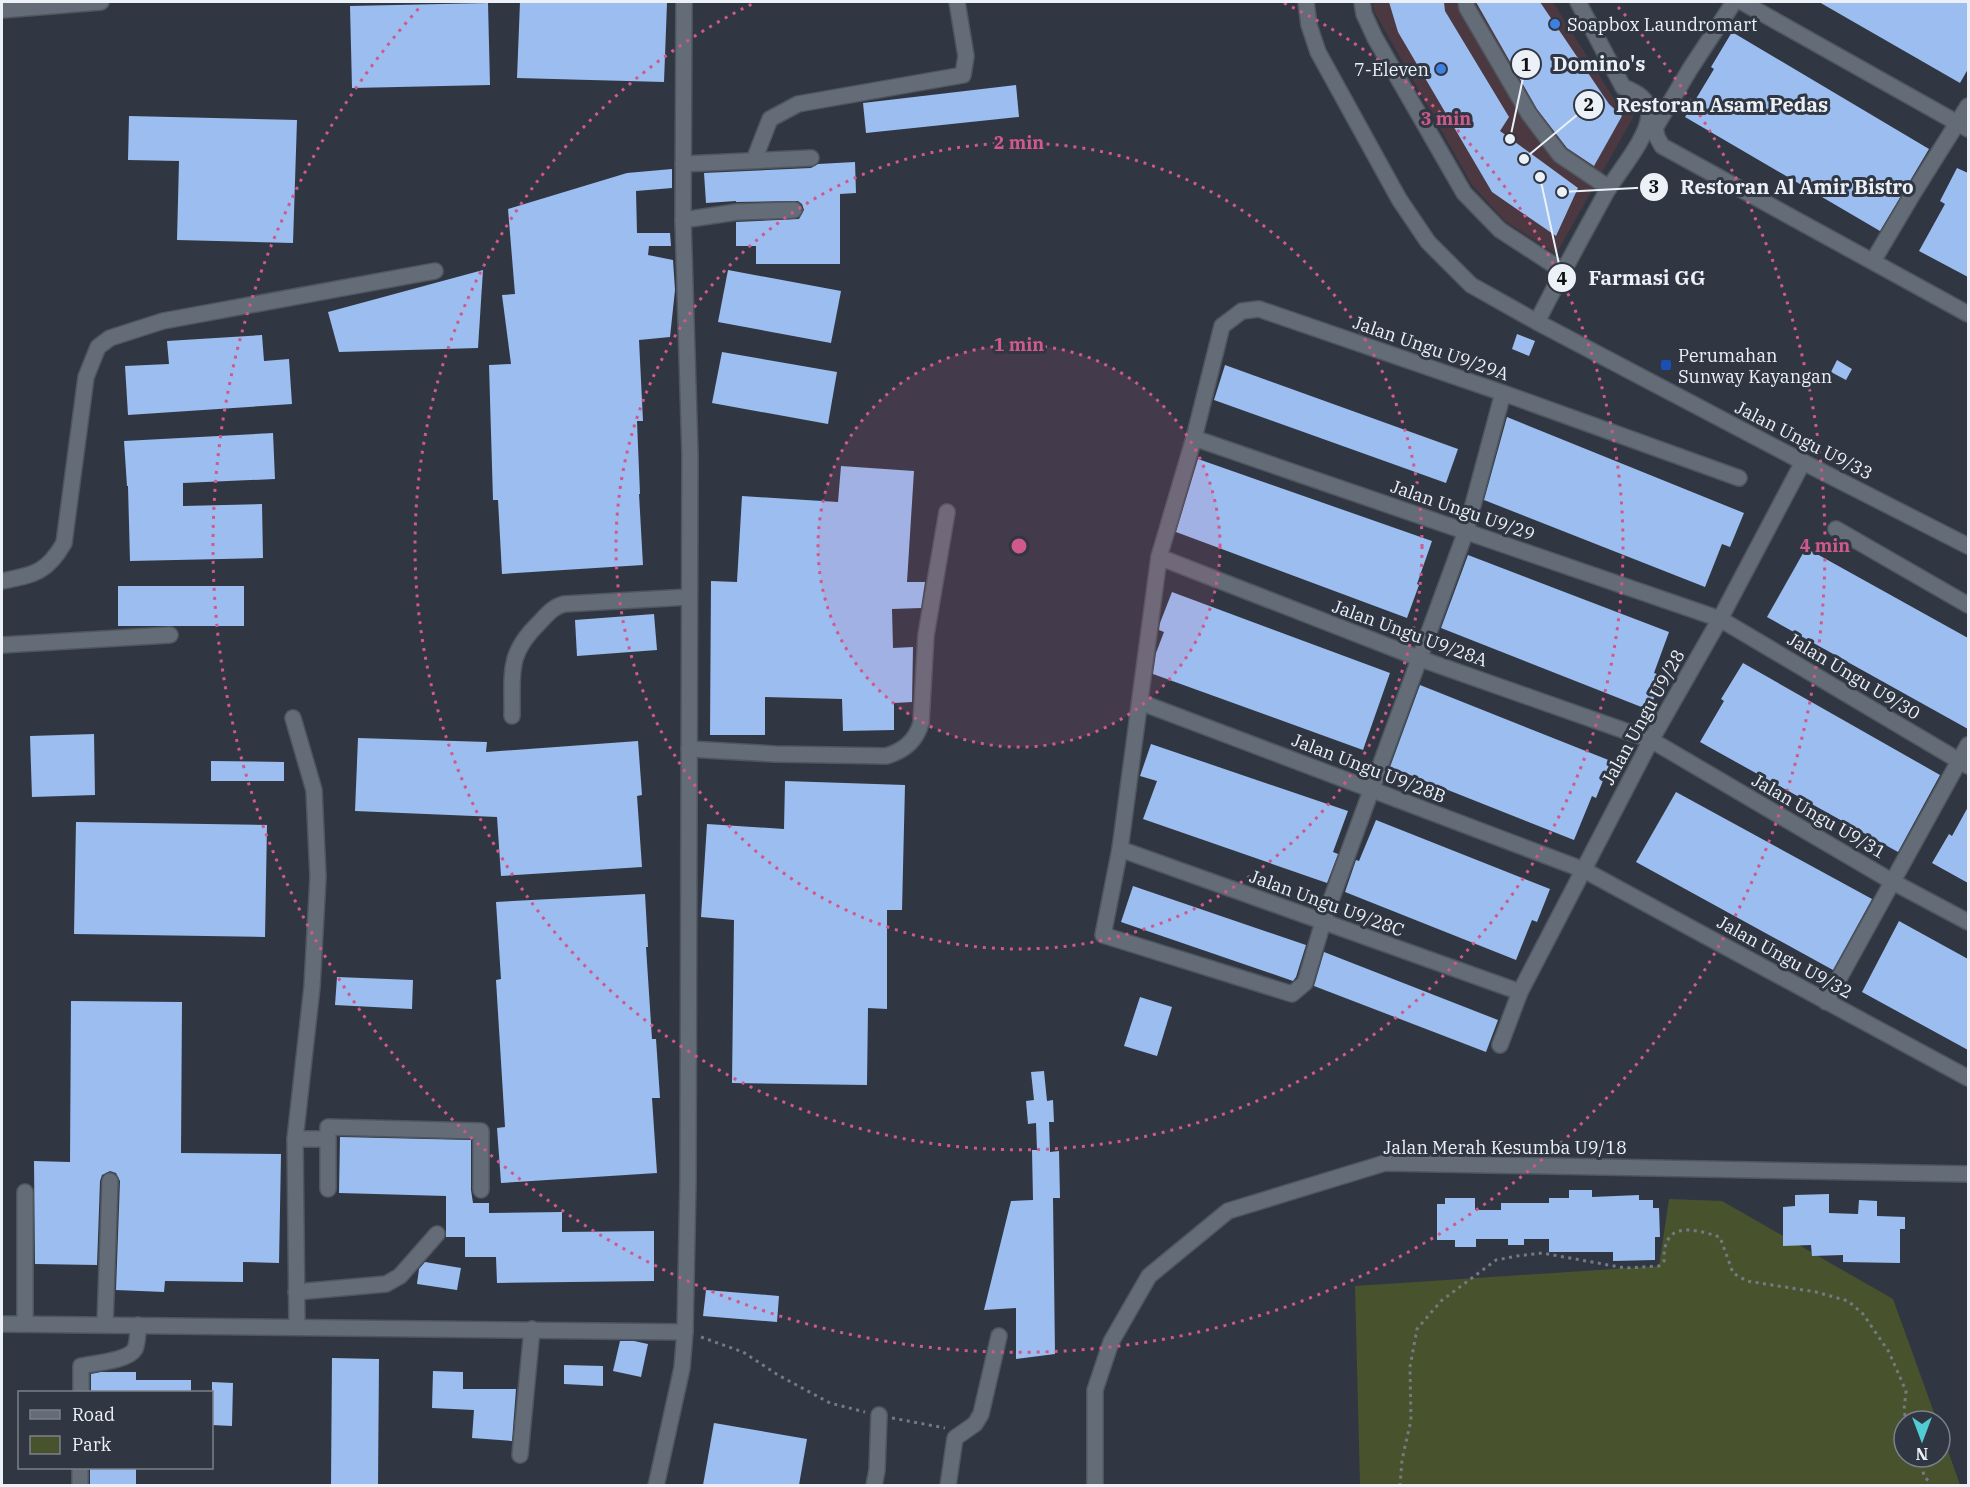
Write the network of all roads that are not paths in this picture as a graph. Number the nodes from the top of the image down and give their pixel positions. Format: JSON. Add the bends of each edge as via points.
{"nodes":[{"id":1,"x":101,"y":2,"type":"edge"},
{"id":2,"x":684,"y":2,"type":"edge"},
{"id":3,"x":957,"y":2,"type":"edge"},
{"id":4,"x":1306,"y":2,"type":"edge"},
{"id":5,"x":1362,"y":2,"type":"edge"},
{"id":6,"x":1466,"y":2,"type":"edge"},
{"id":7,"x":1578,"y":2,"type":"edge"},
{"id":8,"x":1734,"y":2,"type":"edge"},
{"id":9,"x":1742,"y":2,"type":"edge"},
{"id":10,"x":2,"y":10,"type":"edge"},
{"id":11,"x":1968,"y":106,"type":"edge"},
{"id":12,"x":1963,"y":126,"type":"edge"},
{"id":13,"x":811,"y":158,"type":"dead end"},
{"id":14,"x":754,"y":160,"type":"junction"},
{"id":15,"x":683,"y":164,"type":"junction"},
{"id":16,"x":1609,"y":188,"type":"junction"},
{"id":17,"x":794,"y":210,"type":"dead end"},
{"id":18,"x":683,"y":219,"type":"junction"},
{"id":19,"x":1873,"y":261,"type":"junction"},
{"id":20,"x":435,"y":271,"type":"dead end"},
{"id":21,"x":1563,"y":271,"type":"junction"},
{"id":22,"x":1968,"y":314,"type":"edge"},
{"id":23,"x":1537,"y":322,"type":"junction"},
{"id":24,"x":1503,"y":393,"type":"junction"},
{"id":25,"x":1194,"y":438,"type":"junction"},
{"id":26,"x":1803,"y":462,"type":"junction"},
{"id":27,"x":1739,"y":478,"type":"dead end"},
{"id":28,"x":947,"y":512,"type":"dead end"},
{"id":29,"x":1836,"y":529,"type":"dead end"},
{"id":30,"x":1466,"y":531,"type":"junction"},
{"id":31,"x":1968,"y":546,"type":"edge"},
{"id":32,"x":1159,"y":557,"type":"junction"},
{"id":33,"x":2,"y":581,"type":"edge"},
{"id":34,"x":689,"y":597,"type":"junction"},
{"id":35,"x":1968,"y":604,"type":"edge"},
{"id":36,"x":1720,"y":619,"type":"junction"},
{"id":37,"x":170,"y":635,"type":"dead end"},
{"id":38,"x":2,"y":645,"type":"edge"},
{"id":39,"x":1420,"y":659,"type":"junction"},
{"id":40,"x":1140,"y":702,"type":"junction"},
{"id":41,"x":512,"y":716,"type":"dead end"},
{"id":42,"x":293,"y":718,"type":"dead end"},
{"id":43,"x":1651,"y":740,"type":"junction"},
{"id":44,"x":1968,"y":745,"type":"edge"},
{"id":45,"x":689,"y":749,"type":"junction"},
{"id":46,"x":1964,"y":764,"type":"edge"},
{"id":47,"x":1372,"y":790,"type":"junction"},
{"id":48,"x":1120,"y":849,"type":"junction"},
{"id":49,"x":1584,"y":870,"type":"junction"},
{"id":50,"x":1893,"y":882,"type":"junction"},
{"id":51,"x":1323,"y":922,"type":"junction"},
{"id":52,"x":1968,"y":922,"type":"edge"},
{"id":53,"x":1520,"y":992,"type":"junction"},
{"id":54,"x":1826,"y":1002,"type":"junction"},
{"id":55,"x":1500,"y":1045,"type":"dead end"},
{"id":56,"x":1968,"y":1078,"type":"edge"},
{"id":57,"x":295,"y":1139,"type":"junction"},
{"id":58,"x":328,"y":1139,"type":"junction"},
{"id":59,"x":1968,"y":1174,"type":"edge"},
{"id":60,"x":110,"y":1181,"type":"dead end"},
{"id":61,"x":328,"y":1189,"type":"dead end"},
{"id":62,"x":481,"y":1190,"type":"dead end"},
{"id":63,"x":25,"y":1192,"type":"dead end"},
{"id":64,"x":437,"y":1234,"type":"dead end"},
{"id":65,"x":296,"y":1292,"type":"junction"},
{"id":66,"x":2,"y":1324,"type":"edge"},
{"id":67,"x":25,"y":1324,"type":"junction"},
{"id":68,"x":105,"y":1325,"type":"junction"},
{"id":69,"x":138,"y":1325,"type":"junction"},
{"id":70,"x":297,"y":1326,"type":"junction"},
{"id":71,"x":532,"y":1329,"type":"junction"},
{"id":72,"x":685,"y":1332,"type":"junction"},
{"id":73,"x":999,"y":1336,"type":"dead end"},
{"id":74,"x":81,"y":1391,"type":"edge"},
{"id":75,"x":879,"y":1415,"type":"road end"},
{"id":76,"x":520,"y":1455,"type":"dead end"},
{"id":77,"x":80,"y":1469,"type":"edge"},
{"id":78,"x":80,"y":1485,"type":"edge"},
{"id":79,"x":656,"y":1485,"type":"edge"},
{"id":80,"x":874,"y":1485,"type":"edge"},
{"id":81,"x":948,"y":1485,"type":"edge"},
{"id":82,"x":1095,"y":1485,"type":"edge"}],
"edges":[{"from":1,"to":10,"type":"street"},
{"from":2,"to":15,"type":"street"},
{"from":3,"to":14,"type":"street","via":[[966,56],[963,75],[798,104],[770,119]]},
{"from":4,"to":23,"type":"street","name":"Jalan Ungu U9/33","via":[[1318,52],[1399,200],[1428,242],[1471,285]]},
{"from":5,"to":21,"type":"street","via":[[1375,38],[1464,193],[1500,230]]},
{"from":6,"to":16,"type":"street","via":[[1529,114],[1560,155]]},
{"from":7,"to":16,"type":"street","via":[[1623,87],[1642,97],[1649,111],[1637,146]]},
{"from":8,"to":19,"type":"street","via":[[1655,128],[1657,137],[1662,146]]},
{"from":9,"to":12,"type":"street"},
{"from":11,"to":12,"type":"street"},
{"from":12,"to":19,"type":"street","via":[[1914,192]]},
{"from":13,"to":14,"type":"street"},
{"from":14,"to":15,"type":"street"},
{"from":15,"to":18,"type":"street"},
{"from":16,"to":21,"type":"street"},
{"from":17,"to":18,"type":"street"},
{"from":18,"to":34,"type":"street","via":[[690,454]]},
{"from":19,"to":22,"type":"street"},
{"from":20,"to":33,"type":"street","via":[[163,321],[110,338],[98,346],[86,377],[64,543],[45,568],[32,576]]},
{"from":21,"to":23,"type":"street"},
{"from":23,"to":26,"type":"street","name":"Jalan Ungu U9/33"},
{"from":24,"to":25,"type":"street","name":"Jalan Ungu U9/29A","via":[[1259,309],[1242,311],[1222,326]]},
{"from":24,"to":27,"type":"street","name":"Jalan Ungu U9/29A"},
{"from":24,"to":30,"type":"street"},
{"from":25,"to":30,"type":"street","name":"Jalan Ungu U9/29"},
{"from":25,"to":32,"type":"street","name":"Jalan Ungu U9/29A"},
{"from":26,"to":31,"type":"street","name":"Jalan Ungu U9/33"},
{"from":26,"to":36,"type":"street","name":"Jalan Ungu U9/28"},
{"from":28,"to":45,"type":"street","via":[[926,635],[921,723],[902,751],[886,756]]},
{"from":29,"to":35,"type":"street"},
{"from":30,"to":36,"type":"street","name":"Jalan Ungu U9/29"},
{"from":30,"to":39,"type":"street"},
{"from":32,"to":39,"type":"street","name":"Jalan Ungu U9/28A"},
{"from":32,"to":40,"type":"street","name":"Jalan Ungu U9/29A"},
{"from":34,"to":41,"type":"street","via":[[555,607],[523,638],[513,661]]},
{"from":34,"to":45,"type":"street"},
{"from":36,"to":43,"type":"street","name":"Jalan Ungu U9/28"},
{"from":36,"to":46,"type":"street","name":"Jalan Ungu U9/30"},
{"from":37,"to":38,"type":"street"},
{"from":39,"to":43,"type":"street","name":"Jalan Ungu U9/28A"},
{"from":39,"to":47,"type":"street"},
{"from":40,"to":47,"type":"street","name":"Jalan Ungu U9/28B"},
{"from":40,"to":48,"type":"street","name":"Jalan Ungu U9/29A"},
{"from":42,"to":57,"type":"street","via":[[314,790],[318,877],[312,987]]},
{"from":43,"to":49,"type":"street","name":"Jalan Ungu U9/28"},
{"from":43,"to":50,"type":"street","name":"Jalan Ungu U9/31"},
{"from":44,"to":46,"type":"street"},
{"from":45,"to":72,"type":"street"},
{"from":46,"to":50,"type":"street"},
{"from":47,"to":49,"type":"street","name":"Jalan Ungu U9/28B"},
{"from":47,"to":51,"type":"street"},
{"from":48,"to":51,"type":"street","name":"Jalan Ungu U9/28C"},
{"from":48,"to":51,"type":"street","name":"Jalan Ungu U9/29A","via":[[1103,935],[1292,994],[1305,983]]},
{"from":49,"to":53,"type":"street","name":"Jalan Ungu U9/28"},
{"from":49,"to":54,"type":"street","name":"Jalan Ungu U9/32"},
{"from":50,"to":52,"type":"street","name":"Jalan Ungu U9/31"},
{"from":50,"to":54,"type":"street"},
{"from":51,"to":53,"type":"street","name":"Jalan Ungu U9/28C"},
{"from":53,"to":55,"type":"street","name":"Jalan Ungu U9/28"},
{"from":54,"to":56,"type":"street","name":"Jalan Ungu U9/32"},
{"from":57,"to":58,"type":"street"},
{"from":57,"to":65,"type":"street"},
{"from":58,"to":61,"type":"street"},
{"from":58,"to":62,"type":"street","via":[[328,1127],[481,1131]]},
{"from":59,"to":82,"type":"street","name":"Jalan Merah Kesumba U9/18","via":[[1385,1162],[1228,1211],[1149,1276],[1111,1342],[1095,1390]]},
{"from":60,"to":68,"type":"street"},
{"from":63,"to":67,"type":"street"},
{"from":64,"to":65,"type":"street","via":[[400,1276],[386,1284]]},
{"from":65,"to":70,"type":"street"},
{"from":66,"to":67,"type":"street"},
{"from":67,"to":68,"type":"street"},
{"from":68,"to":69,"type":"street"},
{"from":69,"to":70,"type":"street"},
{"from":69,"to":74,"type":"street","via":[[138,1341],[127,1357],[81,1366]]},
{"from":70,"to":71,"type":"street"},
{"from":71,"to":72,"type":"street"},
{"from":71,"to":76,"type":"street"},
{"from":72,"to":79,"type":"street","via":[[682,1368]]},
{"from":73,"to":81,"type":"street","via":[[981,1414],[975,1424],[955,1438]]},
{"from":75,"to":80,"type":"street"},
{"from":77,"to":78,"type":"street"}]}
